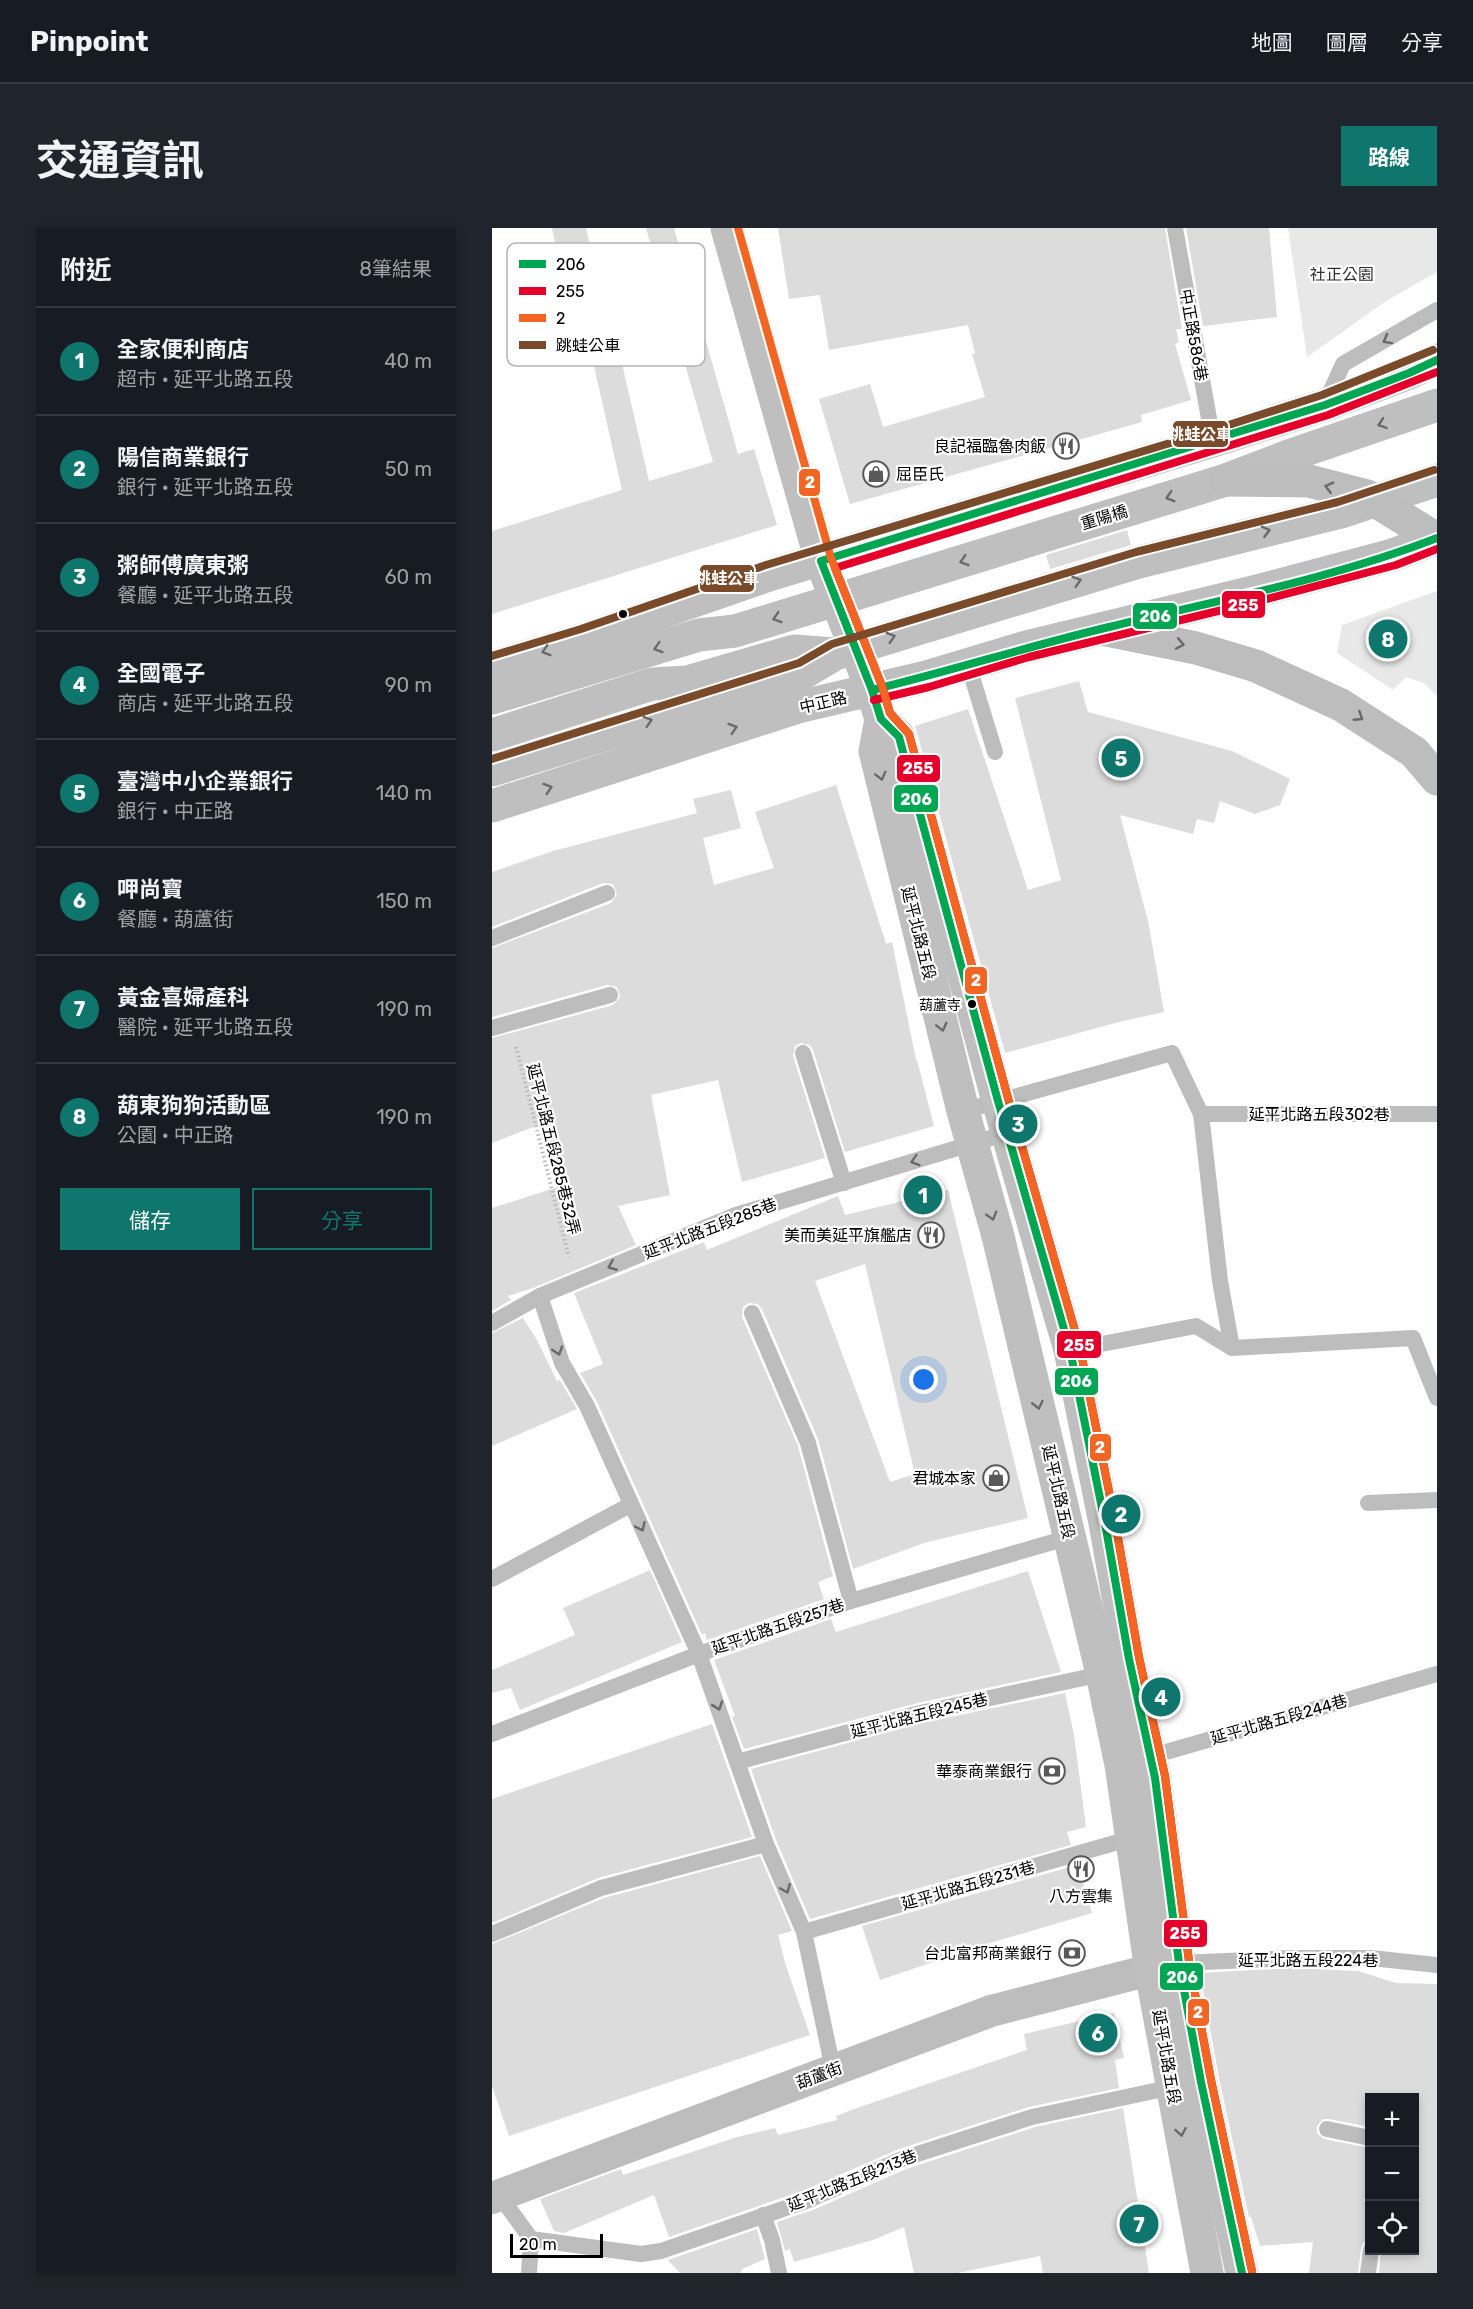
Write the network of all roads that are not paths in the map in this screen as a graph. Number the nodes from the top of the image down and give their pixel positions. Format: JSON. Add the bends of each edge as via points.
{"nodes":[{"id":1,"x":726,"y":228,"type":"edge"},
{"id":2,"x":1175,"y":228,"type":"edge"},
{"id":3,"x":1437,"y":310,"type":"edge"},
{"id":4,"x":1423,"y":367,"type":"edge"},
{"id":5,"x":1325,"y":405,"type":"junction"},
{"id":6,"x":1437,"y":405,"type":"edge"},
{"id":7,"x":1213,"y":441,"type":"junction"},
{"id":8,"x":1226,"y":480,"type":"junction"},
{"id":9,"x":1437,"y":480,"type":"edge"},
{"id":10,"x":981,"y":511,"type":"junction"},
{"id":11,"x":1437,"y":539,"type":"edge"},
{"id":12,"x":821,"y":561,"type":"junction"},
{"id":13,"x":1102,"y":629,"type":"junction"},
{"id":14,"x":735,"y":631,"type":"junction"},
{"id":15,"x":584,"y":639,"type":"junction"},
{"id":16,"x":1026,"y":647,"type":"junction"},
{"id":17,"x":835,"y":654,"type":"junction"},
{"id":18,"x":968,"y":664,"type":"junction"},
{"id":19,"x":492,"y":667,"type":"edge"},
{"id":20,"x":652,"y":684,"type":"junction"},
{"id":21,"x":492,"y":698,"type":"edge"},
{"id":22,"x":877,"y":705,"type":"junction"},
{"id":23,"x":492,"y":735,"type":"edge"},
{"id":24,"x":995,"y":752,"type":"dead end"},
{"id":25,"x":622,"y":764,"type":"junction"},
{"id":26,"x":492,"y":770,"type":"edge"},
{"id":27,"x":1437,"y":779,"type":"edge"},
{"id":28,"x":492,"y":806,"type":"edge"},
{"id":29,"x":608,"y":893,"type":"dead end"},
{"id":30,"x":492,"y":938,"type":"edge"},
{"id":31,"x":610,"y":995,"type":"dead end"},
{"id":32,"x":492,"y":1028,"type":"edge"},
{"id":33,"x":803,"y":1053,"type":"dead end"},
{"id":34,"x":998,"y":1101,"type":"junction"},
{"id":35,"x":963,"y":1111,"type":"junction"},
{"id":36,"x":1201,"y":1114,"type":"junction"},
{"id":37,"x":1437,"y":1114,"type":"edge"},
{"id":38,"x":1007,"y":1133,"type":"junction"},
{"id":39,"x":971,"y":1144,"type":"junction"},
{"id":40,"x":844,"y":1183,"type":"junction"},
{"id":41,"x":540,"y":1296,"type":"junction"},
{"id":42,"x":752,"y":1313,"type":"dead end"},
{"id":43,"x":492,"y":1323,"type":"edge"},
{"id":44,"x":1232,"y":1348,"type":"junction"},
{"id":45,"x":1070,"y":1350,"type":"junction"},
{"id":46,"x":1437,"y":1398,"type":"edge"},
{"id":47,"x":1437,"y":1500,"type":"edge"},
{"id":48,"x":1368,"y":1503,"type":"dead end"},
{"id":49,"x":630,"y":1505,"type":"junction"},
{"id":50,"x":1070,"y":1537,"type":"junction"},
{"id":51,"x":492,"y":1580,"type":"edge"},
{"id":52,"x":851,"y":1601,"type":"junction"},
{"id":53,"x":699,"y":1654,"type":"junction"},
{"id":54,"x":1102,"y":1674,"type":"junction"},
{"id":55,"x":1437,"y":1674,"type":"edge"},
{"id":56,"x":492,"y":1734,"type":"edge"},
{"id":57,"x":1135,"y":1760,"type":"junction"},
{"id":58,"x":737,"y":1762,"type":"junction"},
{"id":59,"x":1132,"y":1838,"type":"junction"},
{"id":60,"x":766,"y":1844,"type":"junction"},
{"id":61,"x":804,"y":1932,"type":"junction"},
{"id":62,"x":492,"y":1934,"type":"edge"},
{"id":63,"x":1437,"y":1965,"type":"edge"},
{"id":64,"x":1165,"y":1967,"type":"junction"},
{"id":65,"x":833,"y":2069,"type":"junction"},
{"id":66,"x":1173,"y":2087,"type":"junction"},
{"id":67,"x":1327,"y":2129,"type":"dead end"},
{"id":68,"x":1365,"y":2137,"type":"edge"},
{"id":69,"x":494,"y":2192,"type":"edge"},
{"id":70,"x":763,"y":2215,"type":"junction"},
{"id":71,"x":531,"y":2240,"type":"junction"},
{"id":72,"x":1370,"y":2255,"type":"edge"},
{"id":73,"x":529,"y":2273,"type":"edge"},
{"id":74,"x":779,"y":2273,"type":"edge"},
{"id":75,"x":1207,"y":2273,"type":"edge"},
{"id":76,"x":1242,"y":2273,"type":"edge"},
{"id":77,"x":1368,"y":2273,"type":"edge"}],
"edges":[{"from":1,"to":12,"type":"street","name":"延平北路五段"},
{"from":2,"to":7,"type":"lane","name":"中正路586巷"},
{"from":3,"to":5,"type":"lane","one_way":true,"via":[[1343,364]]},
{"from":4,"to":5,"type":"street"},
{"from":5,"to":7,"type":"street"},
{"from":6,"to":8,"type":"street","name":"重陽橋","one_way":true},
{"from":7,"to":10,"type":"street"},
{"from":11,"to":8,"type":"main road","one_way":true,"via":[[1367,496],[1309,482]]},
{"from":8,"to":14,"type":"street","name":"重陽橋","one_way":true},
{"from":17,"to":9,"type":"street","one_way":true,"via":[[1139,562],[1341,512]]},
{"from":10,"to":12,"type":"street"},
{"from":10,"to":16,"type":"street"},
{"from":11,"to":13,"type":"street","name":"中正路","via":[[1393,555]]},
{"from":12,"to":15,"type":"street"},
{"from":12,"to":22,"type":"street","name":"延平北路五段"},
{"from":13,"to":16,"type":"street","name":"中正路"},
{"from":13,"to":27,"type":"main road","one_way":true,"via":[[1196,648],[1256,666],[1341,705],[1414,752]]},
{"from":14,"to":20,"type":"street"},
{"from":14,"to":21,"type":"street","name":"重陽橋","one_way":true,"via":[[699,635]]},
{"from":15,"to":19,"type":"street","one_way":true},
{"from":15,"to":25,"type":"street"},
{"from":16,"to":18,"type":"street","name":"中正路"},
{"from":17,"to":20,"type":"street","via":[[794,651],[687,682]]},
{"from":26,"to":17,"type":"street","one_way":true,"via":[[803,673]]},
{"from":18,"to":22,"type":"street","name":"中正路","via":[[926,677]]},
{"from":18,"to":24,"type":"lane"},
{"from":20,"to":23,"type":"street"},
{"from":25,"to":22,"type":"street","name":"中正路","one_way":true,"via":[[798,707]]},
{"from":22,"to":34,"type":"street","name":"延平北路五段","via":[[899,737]]},
{"from":22,"to":35,"type":"street","name":"延平北路五段","one_way":true,"via":[[875,751]]},
{"from":28,"to":25,"type":"street","name":"中正路","one_way":true},
{"from":29,"to":30,"type":"lane"},
{"from":31,"to":32,"type":"lane"},
{"from":33,"to":40,"type":"lane"},
{"from":34,"to":35,"type":"lane"},
{"from":34,"to":36,"type":"lane","via":[[1172,1053]]},
{"from":34,"to":38,"type":"street","name":"延平北路五段"},
{"from":35,"to":39,"type":"street","name":"延平北路五段"},
{"from":36,"to":37,"type":"lane","name":"延平北路五段302巷"},
{"from":36,"to":44,"type":"lane","via":[[1220,1281]]},
{"from":38,"to":39,"type":"lane","name":"延平北路五段285巷"},
{"from":38,"to":45,"type":"street","name":"延平北路五段"},
{"from":39,"to":40,"type":"lane","name":"延平北路五段285巷","one_way":true},
{"from":39,"to":50,"type":"street","name":"延平北路五段","one_way":true,"via":[[998,1236]]},
{"from":40,"to":41,"type":"lane","name":"延平北路五段285巷","one_way":true,"via":[[736,1215]]},
{"from":41,"to":43,"type":"lane","name":"延平北路五段285巷"},
{"from":41,"to":49,"type":"lane","one_way":true,"via":[[562,1363],[587,1406]]},
{"from":42,"to":52,"type":"lane","via":[[808,1443]]},
{"from":44,"to":45,"type":"lane","via":[[1196,1326]]},
{"from":44,"to":46,"type":"lane","via":[[1413,1338]]},
{"from":45,"to":57,"type":"street","name":"延平北路五段","via":[[1129,1659]]},
{"from":47,"to":48,"type":"lane"},
{"from":49,"to":51,"type":"lane"},
{"from":49,"to":53,"type":"lane","one_way":true},
{"from":50,"to":52,"type":"lane","name":"延平北路五段257巷"},
{"from":50,"to":54,"type":"street","name":"延平北路五段"},
{"from":52,"to":53,"type":"lane","name":"延平北路五段257巷"},
{"from":53,"to":56,"type":"lane","name":"延平北路五段257巷"},
{"from":53,"to":58,"type":"lane","one_way":true},
{"from":54,"to":57,"type":"street","name":"延平北路五段"},
{"from":54,"to":58,"type":"lane","name":"延平北路五段245巷","via":[[920,1713]]},
{"from":55,"to":57,"type":"lane","name":"延平北路五段244巷"},
{"from":57,"to":59,"type":"street","name":"延平北路五段"},
{"from":57,"to":64,"type":"street","name":"延平北路五段"},
{"from":58,"to":60,"type":"lane"},
{"from":59,"to":61,"type":"lane","name":"延平北路五段231巷"},
{"from":59,"to":64,"type":"street","name":"延平北路五段"},
{"from":60,"to":61,"type":"lane","one_way":true},
{"from":60,"to":62,"type":"lane","via":[[601,1888]]},
{"from":61,"to":65,"type":"lane"},
{"from":63,"to":64,"type":"lane","name":"延平北路五段224巷","via":[[1371,1958],[1292,1958]]},
{"from":64,"to":65,"type":"street","name":"葫蘆街","via":[[991,2011]]},
{"from":64,"to":66,"type":"street","name":"延平北路五段"},
{"from":64,"to":76,"type":"street","via":[[1201,2082]]},
{"from":65,"to":69,"type":"street","name":"葫蘆街"},
{"from":66,"to":70,"type":"lane","name":"延平北路五段213巷","via":[[1032,2117],[902,2159],[809,2200]]},
{"from":66,"to":75,"type":"street","name":"延平北路五段","one_way":true},
{"from":67,"to":68,"type":"lane"},
{"from":69,"to":71,"type":"lane"},
{"from":70,"to":71,"type":"lane","name":"延平北路五段213巷","via":[[661,2251],[641,2254]]},
{"from":70,"to":74,"type":"lane"},
{"from":71,"to":73,"type":"lane"},
{"from":72,"to":77,"type":"lane"}]}
